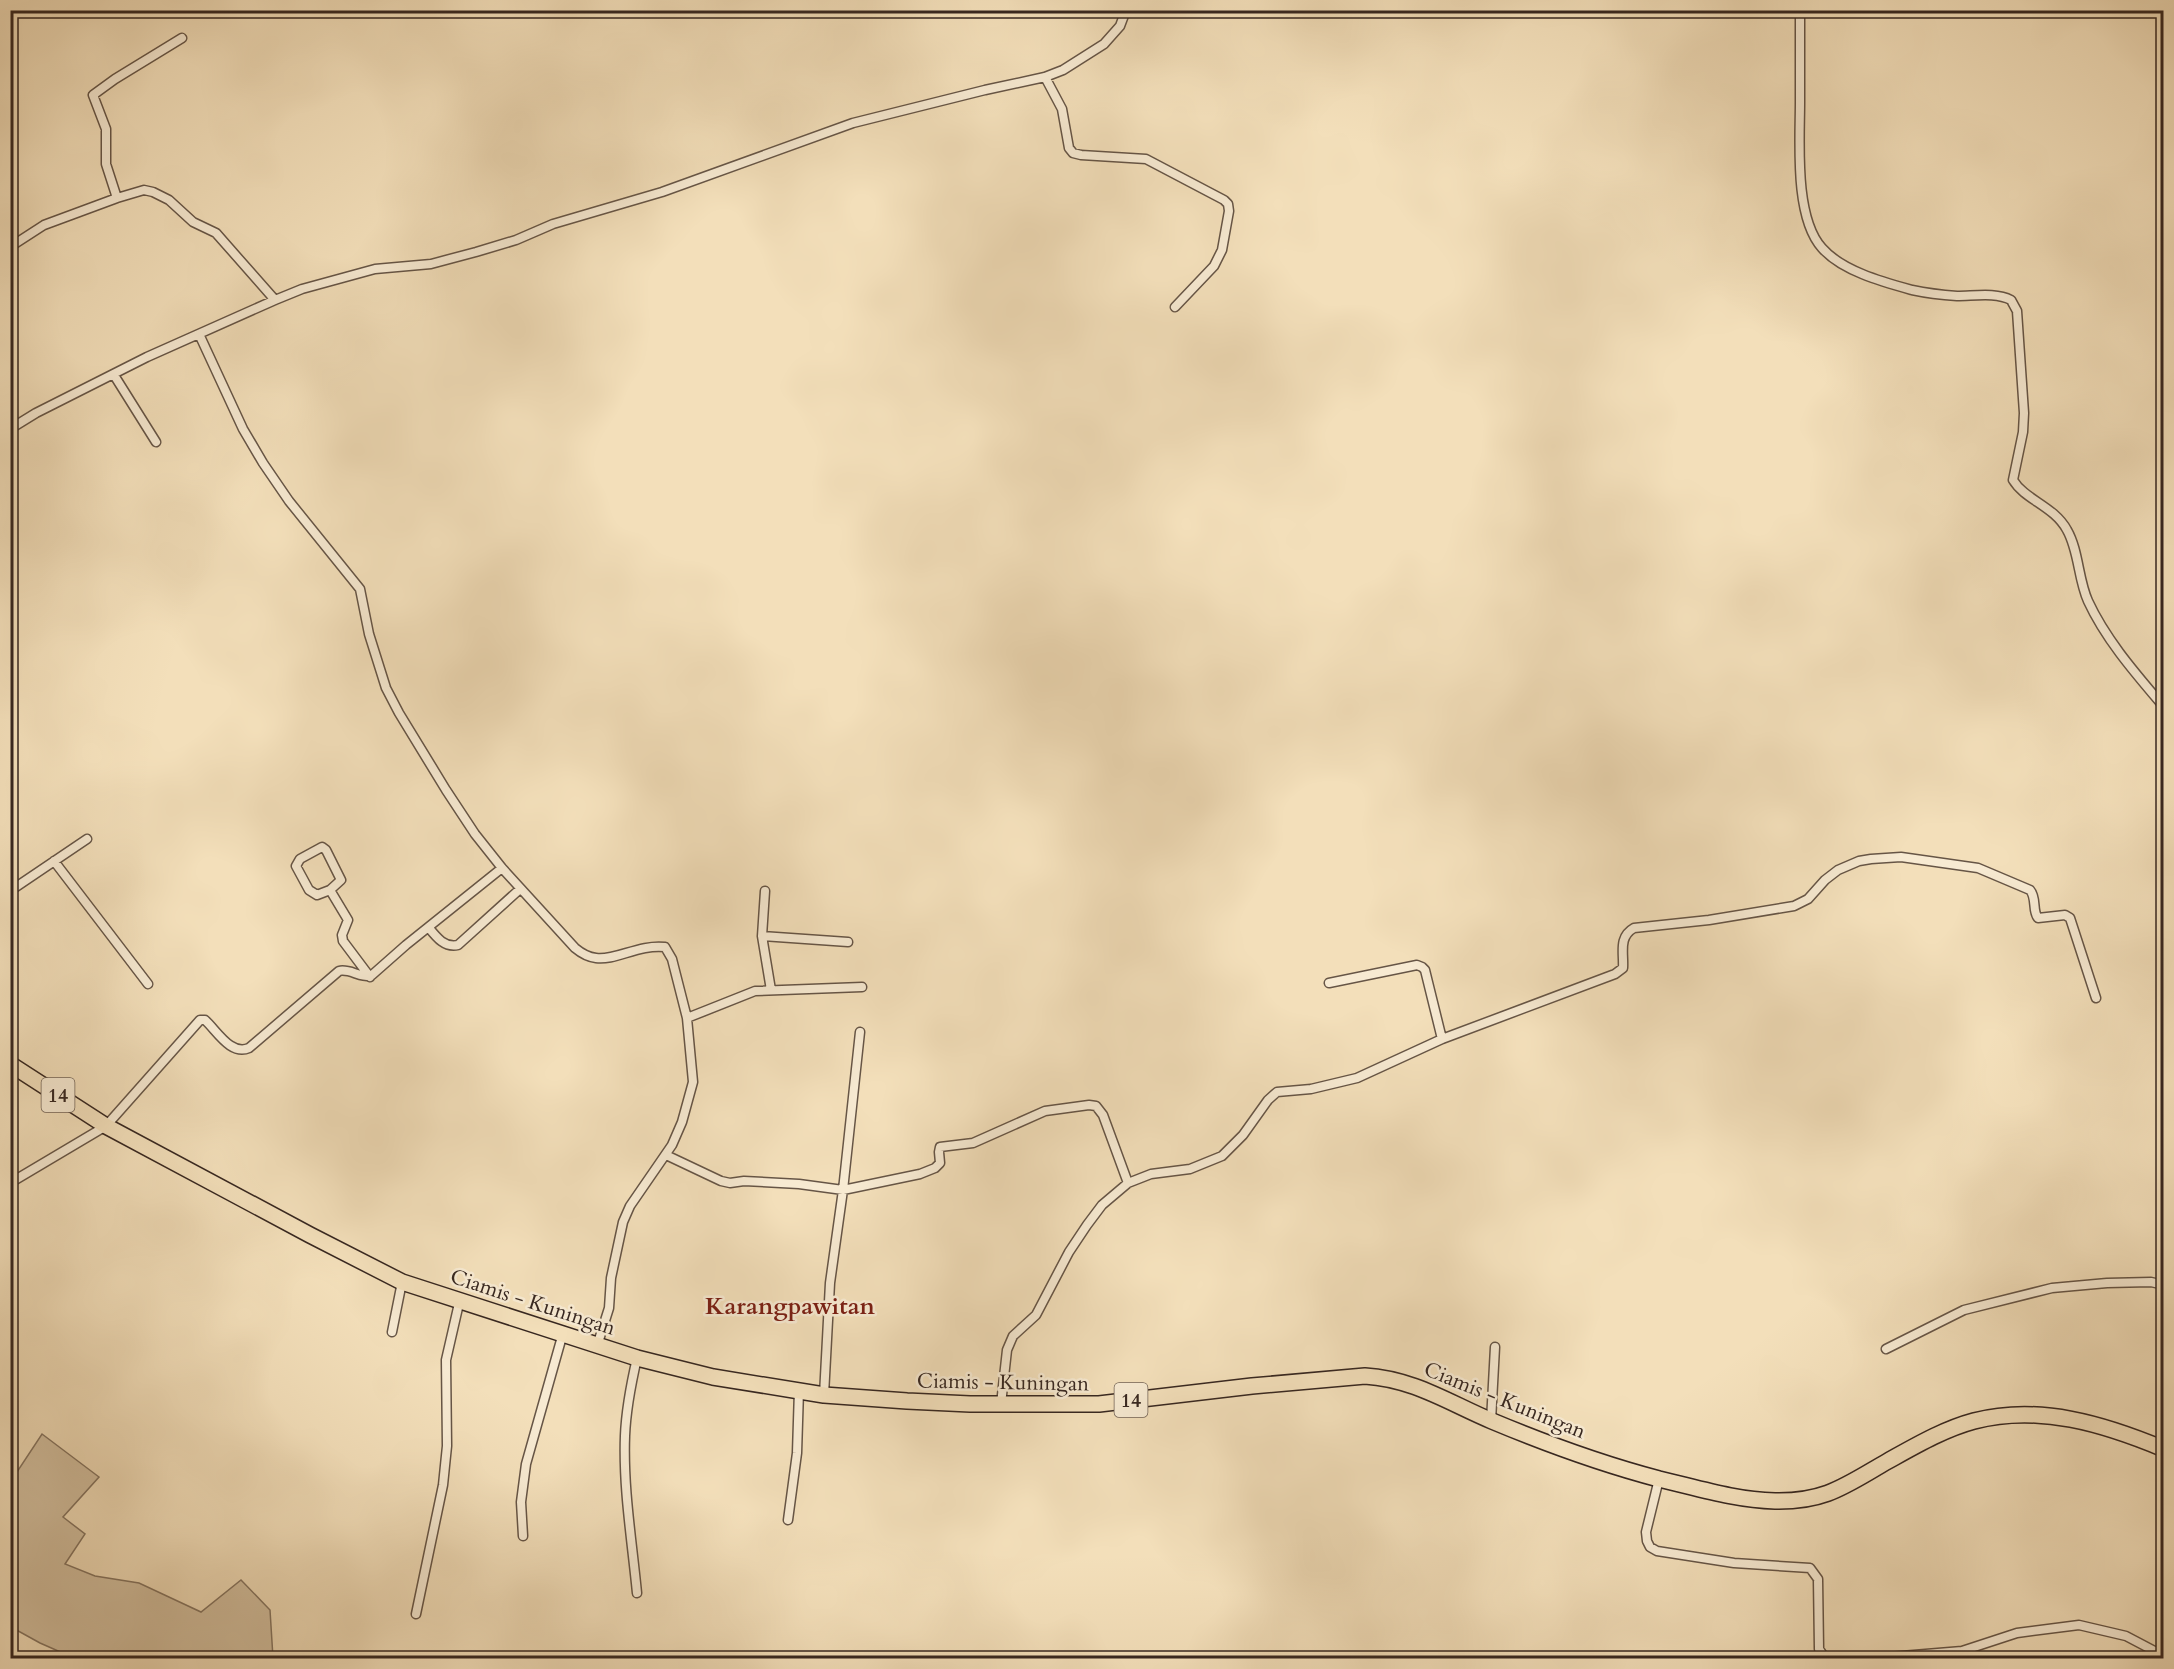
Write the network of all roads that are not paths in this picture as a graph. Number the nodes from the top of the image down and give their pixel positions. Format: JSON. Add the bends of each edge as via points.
{"nodes":[{"id":1,"x":1126,"y":10,"type":"edge"},
{"id":2,"x":1800,"y":10,"type":"edge"},
{"id":3,"x":182,"y":38,"type":"dead end"},
{"id":4,"x":1045,"y":77,"type":"junction"},
{"id":5,"x":117,"y":198,"type":"junction"},
{"id":6,"x":10,"y":247,"type":"edge"},
{"id":7,"x":275,"y":300,"type":"junction"},
{"id":8,"x":1176,"y":307,"type":"dead end"},
{"id":9,"x":199,"y":334,"type":"junction"},
{"id":10,"x":114,"y":375,"type":"junction"},
{"id":11,"x":10,"y":429,"type":"edge"},
{"id":12,"x":156,"y":442,"type":"dead end"},
{"id":13,"x":2163,"y":707,"type":"edge"},
{"id":14,"x":87,"y":839,"type":"dead end"},
{"id":15,"x":54,"y":861,"type":"junction"},
{"id":16,"x":502,"y":868,"type":"junction"},
{"id":17,"x":520,"y":889,"type":"junction"},
{"id":18,"x":330,"y":890,"type":"junction"},
{"id":19,"x":10,"y":891,"type":"edge"},
{"id":20,"x":765,"y":891,"type":"dead end"},
{"id":21,"x":429,"y":928,"type":"junction"},
{"id":22,"x":762,"y":936,"type":"junction"},
{"id":23,"x":848,"y":942,"type":"dead end"},
{"id":24,"x":370,"y":977,"type":"junction"},
{"id":25,"x":1329,"y":983,"type":"dead end"},
{"id":26,"x":148,"y":984,"type":"dead end"},
{"id":27,"x":862,"y":987,"type":"dead end"},
{"id":28,"x":771,"y":990,"type":"junction"},
{"id":29,"x":2097,"y":998,"type":"dead end"},
{"id":30,"x":687,"y":1018,"type":"junction"},
{"id":31,"x":860,"y":1032,"type":"dead end"},
{"id":32,"x":1442,"y":1039,"type":"junction"},
{"id":33,"x":10,"y":1064,"type":"edge"},
{"id":34,"x":106,"y":1126,"type":"junction"},
{"id":35,"x":666,"y":1155,"type":"junction"},
{"id":36,"x":10,"y":1183,"type":"edge"},
{"id":37,"x":1128,"y":1183,"type":"junction"},
{"id":38,"x":843,"y":1190,"type":"junction"},
{"id":39,"x":402,"y":1282,"type":"junction"},
{"id":40,"x":2163,"y":1285,"type":"edge"},
{"id":41,"x":460,"y":1299,"type":"junction"},
{"id":42,"x":392,"y":1332,"type":"dead end"},
{"id":43,"x":563,"y":1333,"type":"junction"},
{"id":44,"x":597,"y":1346,"type":"junction"},
{"id":45,"x":1495,"y":1347,"type":"dead end"},
{"id":46,"x":1886,"y":1349,"type":"dead end"},
{"id":47,"x":637,"y":1358,"type":"junction"},
{"id":48,"x":799,"y":1390,"type":"junction"},
{"id":49,"x":824,"y":1395,"type":"junction"},
{"id":50,"x":1001,"y":1404,"type":"junction"},
{"id":51,"x":1491,"y":1421,"type":"junction"},
{"id":52,"x":2163,"y":1449,"type":"edge"},
{"id":53,"x":1659,"y":1479,"type":"junction"},
{"id":54,"x":788,"y":1520,"type":"dead end"},
{"id":55,"x":523,"y":1536,"type":"dead end"},
{"id":56,"x":636,"y":1593,"type":"dead end"},
{"id":57,"x":416,"y":1614,"type":"dead end"},
{"id":58,"x":2163,"y":1656,"type":"edge"},
{"id":59,"x":1826,"y":1659,"type":"edge"},
{"id":60,"x":1877,"y":1659,"type":"edge"}],
"edges":[{"from":1,"to":4,"type":"street","via":[[1120,26],[1104,44]]},
{"from":2,"to":13,"type":"street","via":[[1800,165],[1812,234],[1832,257],[1893,284],[1938,294],[2006,297],[2015,305],[2024,413],[2013,480],[2067,529],[2087,599],[2112,640]]},
{"from":3,"to":5,"type":"street","via":[[93,94],[106,129],[107,166]]},
{"from":4,"to":7,"type":"street","via":[[853,123],[662,192],[553,224],[476,252],[431,264],[375,269]]},
{"from":4,"to":8,"type":"street","via":[[1062,109],[1066,140],[1073,153],[1146,159],[1228,204],[1222,250],[1214,266]]},
{"from":5,"to":6,"type":"street","via":[[44,225]]},
{"from":5,"to":7,"type":"street","via":[[144,189],[169,200],[193,222],[216,233]]},
{"from":7,"to":9,"type":"street"},
{"from":9,"to":10,"type":"street"},
{"from":9,"to":16,"type":"street","via":[[263,463],[289,501],[355,580],[392,701],[456,806]]},
{"from":10,"to":11,"type":"street"},
{"from":10,"to":12,"type":"street"},
{"from":14,"to":15,"type":"street"},
{"from":15,"to":19,"type":"street"},
{"from":15,"to":26,"type":"street"},
{"from":16,"to":17,"type":"street"},
{"from":16,"to":21,"type":"street"},
{"from":17,"to":21,"type":"street","via":[[458,945],[437,939]]},
{"from":17,"to":30,"type":"street","via":[[585,955],[603,958],[645,947],[665,947],[672,959]]},
{"from":18,"to":18,"type":"street","via":[[341,879],[325,849],[297,862],[311,893]]},
{"from":18,"to":24,"type":"street","via":[[348,920],[343,941]]},
{"from":20,"to":22,"type":"street"},
{"from":21,"to":24,"type":"street"},
{"from":22,"to":23,"type":"street"},
{"from":22,"to":28,"type":"street"},
{"from":24,"to":34,"type":"street","via":[[339,971],[245,1050],[232,1047],[205,1020],[200,1020]]},
{"from":25,"to":32,"type":"street","via":[[1422,967]]},
{"from":27,"to":28,"type":"street"},
{"from":28,"to":30,"type":"street","via":[[755,991]]},
{"from":29,"to":32,"type":"street","via":[[2068,916],[2038,918],[2032,892],[1986,870],[1890,857],[1859,861],[1838,870],[1808,899],[1794,906],[1634,928],[1624,935],[1623,968],[1615,974]]},
{"from":30,"to":35,"type":"street","via":[[693,1082],[682,1122]]},
{"from":31,"to":38,"type":"street"},
{"from":32,"to":37,"type":"street","via":[[1357,1077],[1311,1089],[1277,1092],[1222,1156],[1197,1167],[1151,1174]]},
{"from":33,"to":34,"type":"highway","name":"Ciamis - Kuningan","number":"14"},
{"from":34,"to":36,"type":"street"},
{"from":34,"to":39,"type":"highway","name":"Ciamis - Kuningan","number":"14"},
{"from":35,"to":38,"type":"street","via":[[730,1183],[799,1184]]},
{"from":35,"to":44,"type":"street","via":[[623,1222],[609,1308]]},
{"from":37,"to":38,"type":"street","via":[[1103,1115],[1096,1106],[1089,1105],[1045,1111],[973,1143],[942,1146],[939,1165],[928,1171]]},
{"from":37,"to":50,"type":"street","via":[[1102,1205],[1087,1225],[1068,1251],[1036,1315],[1010,1342]]},
{"from":38,"to":49,"type":"street","via":[[830,1283]]},
{"from":39,"to":41,"type":"highway","name":"Ciamis - Kuningan","number":"14"},
{"from":39,"to":42,"type":"street"},
{"from":40,"to":46,"type":"street","via":[[2107,1283],[2052,1288],[1964,1310]]},
{"from":41,"to":43,"type":"highway","name":"Ciamis - Kuningan","number":"14"},
{"from":41,"to":57,"type":"street","via":[[446,1360],[444,1476]]},
{"from":43,"to":44,"type":"highway","name":"Ciamis - Kuningan","number":"14"},
{"from":43,"to":55,"type":"street","via":[[526,1464],[521,1503]]},
{"from":44,"to":47,"type":"highway","name":"Ciamis - Kuningan","number":"14"},
{"from":45,"to":51,"type":"street"},
{"from":47,"to":48,"type":"highway","name":"Ciamis - Kuningan","number":"14","via":[[712,1377]]},
{"from":47,"to":56,"type":"street","via":[[625,1437]]},
{"from":48,"to":49,"type":"highway","name":"Ciamis - Kuningan","number":"14"},
{"from":48,"to":54,"type":"street","via":[[797,1453]]},
{"from":49,"to":50,"type":"highway","name":"Ciamis - Kuningan","number":"14"},
{"from":50,"to":51,"type":"highway","name":"Ciamis - Kuningan","number":"14","via":[[1099,1404],[1365,1376],[1420,1387]]},
{"from":51,"to":53,"type":"highway","name":"Ciamis - Kuningan","number":"14"},
{"from":52,"to":53,"type":"highway","name":"Ciamis - Kuningan","number":"14","via":[[2079,1419],[2023,1414],[1974,1421],[1952,1429],[1846,1486],[1812,1499],[1757,1500]]},
{"from":53,"to":59,"type":"street","via":[[1646,1532],[1650,1547],[1734,1563],[1810,1568],[1818,1579],[1819,1649]]},
{"from":58,"to":60,"type":"street","via":[[2126,1636],[2079,1625],[2017,1633],[1962,1651]]}]}
